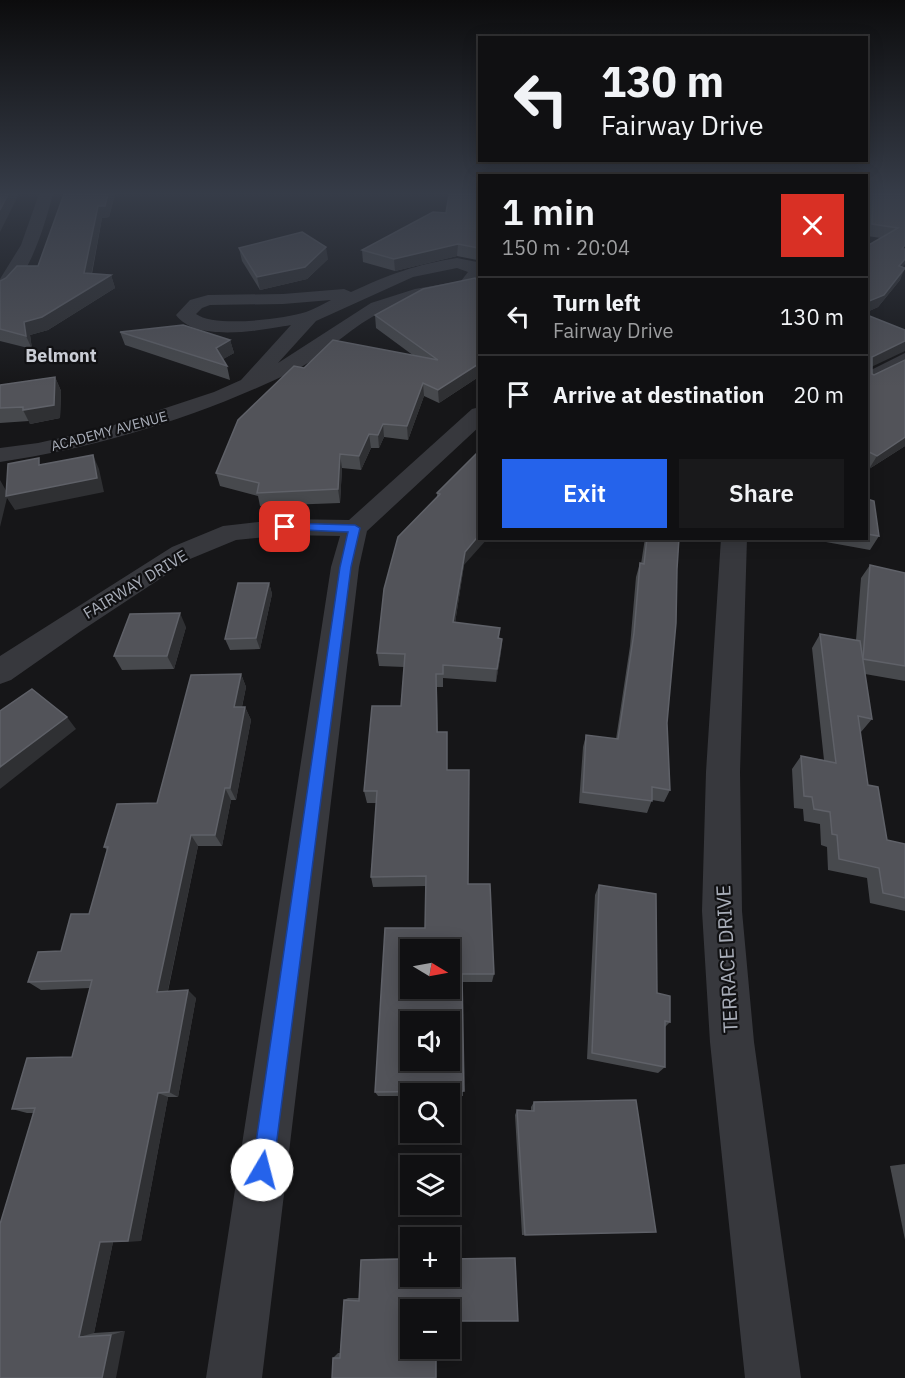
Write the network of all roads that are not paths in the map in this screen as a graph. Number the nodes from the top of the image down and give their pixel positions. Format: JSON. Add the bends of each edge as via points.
{"nodes":[{"id":1,"x":20,"y":258,"type":"edge"},
{"id":2,"x":0,"y":289,"type":"edge"},
{"id":3,"x":360,"y":293,"type":"junction"},
{"id":4,"x":309,"y":318,"type":"junction"},
{"id":5,"x":905,"y":359,"type":"edge"},
{"id":6,"x":868,"y":379,"type":"edge"},
{"id":7,"x":249,"y":383,"type":"junction"},
{"id":8,"x":478,"y":416,"type":"edge"},
{"id":9,"x":0,"y":455,"type":"edge"},
{"id":10,"x":355,"y":528,"type":"junction"},
{"id":11,"x":734,"y":540,"type":"edge"},
{"id":12,"x":0,"y":672,"type":"edge"},
{"id":13,"x":234,"y":1378,"type":"edge"},
{"id":14,"x":773,"y":1378,"type":"edge"}],
"edges":[{"from":1,"to":2,"type":"street"},
{"from":3,"to":4,"type":"street","name":"ACADEMY AVENUE"},
{"from":3,"to":4,"type":"street","via":[[208,300],[196,304],[185,315],[190,321],[212,328]]},
{"from":3,"to":7,"type":"street","name":"ACADEMY AVENUE","via":[[428,267],[457,263],[471,266],[477,272],[466,286],[433,290],[385,304],[292,364]]},
{"from":4,"to":7,"type":"street","name":"ACADEMY AVENUE"},
{"from":5,"to":6,"type":"street"},
{"from":7,"to":9,"type":"street","name":"ACADEMY AVENUE","via":[[144,424]]},
{"from":8,"to":10,"type":"street"},
{"from":10,"to":12,"type":"street","name":"FAIRWAY DRIVE","via":[[285,527],[232,532],[181,553]]},
{"from":10,"to":13,"type":"street","via":[[345,567]]},
{"from":11,"to":14,"type":"street","name":"TERRACE DRIVE","via":[[723,772],[722,911],[732,1042]]}]}
